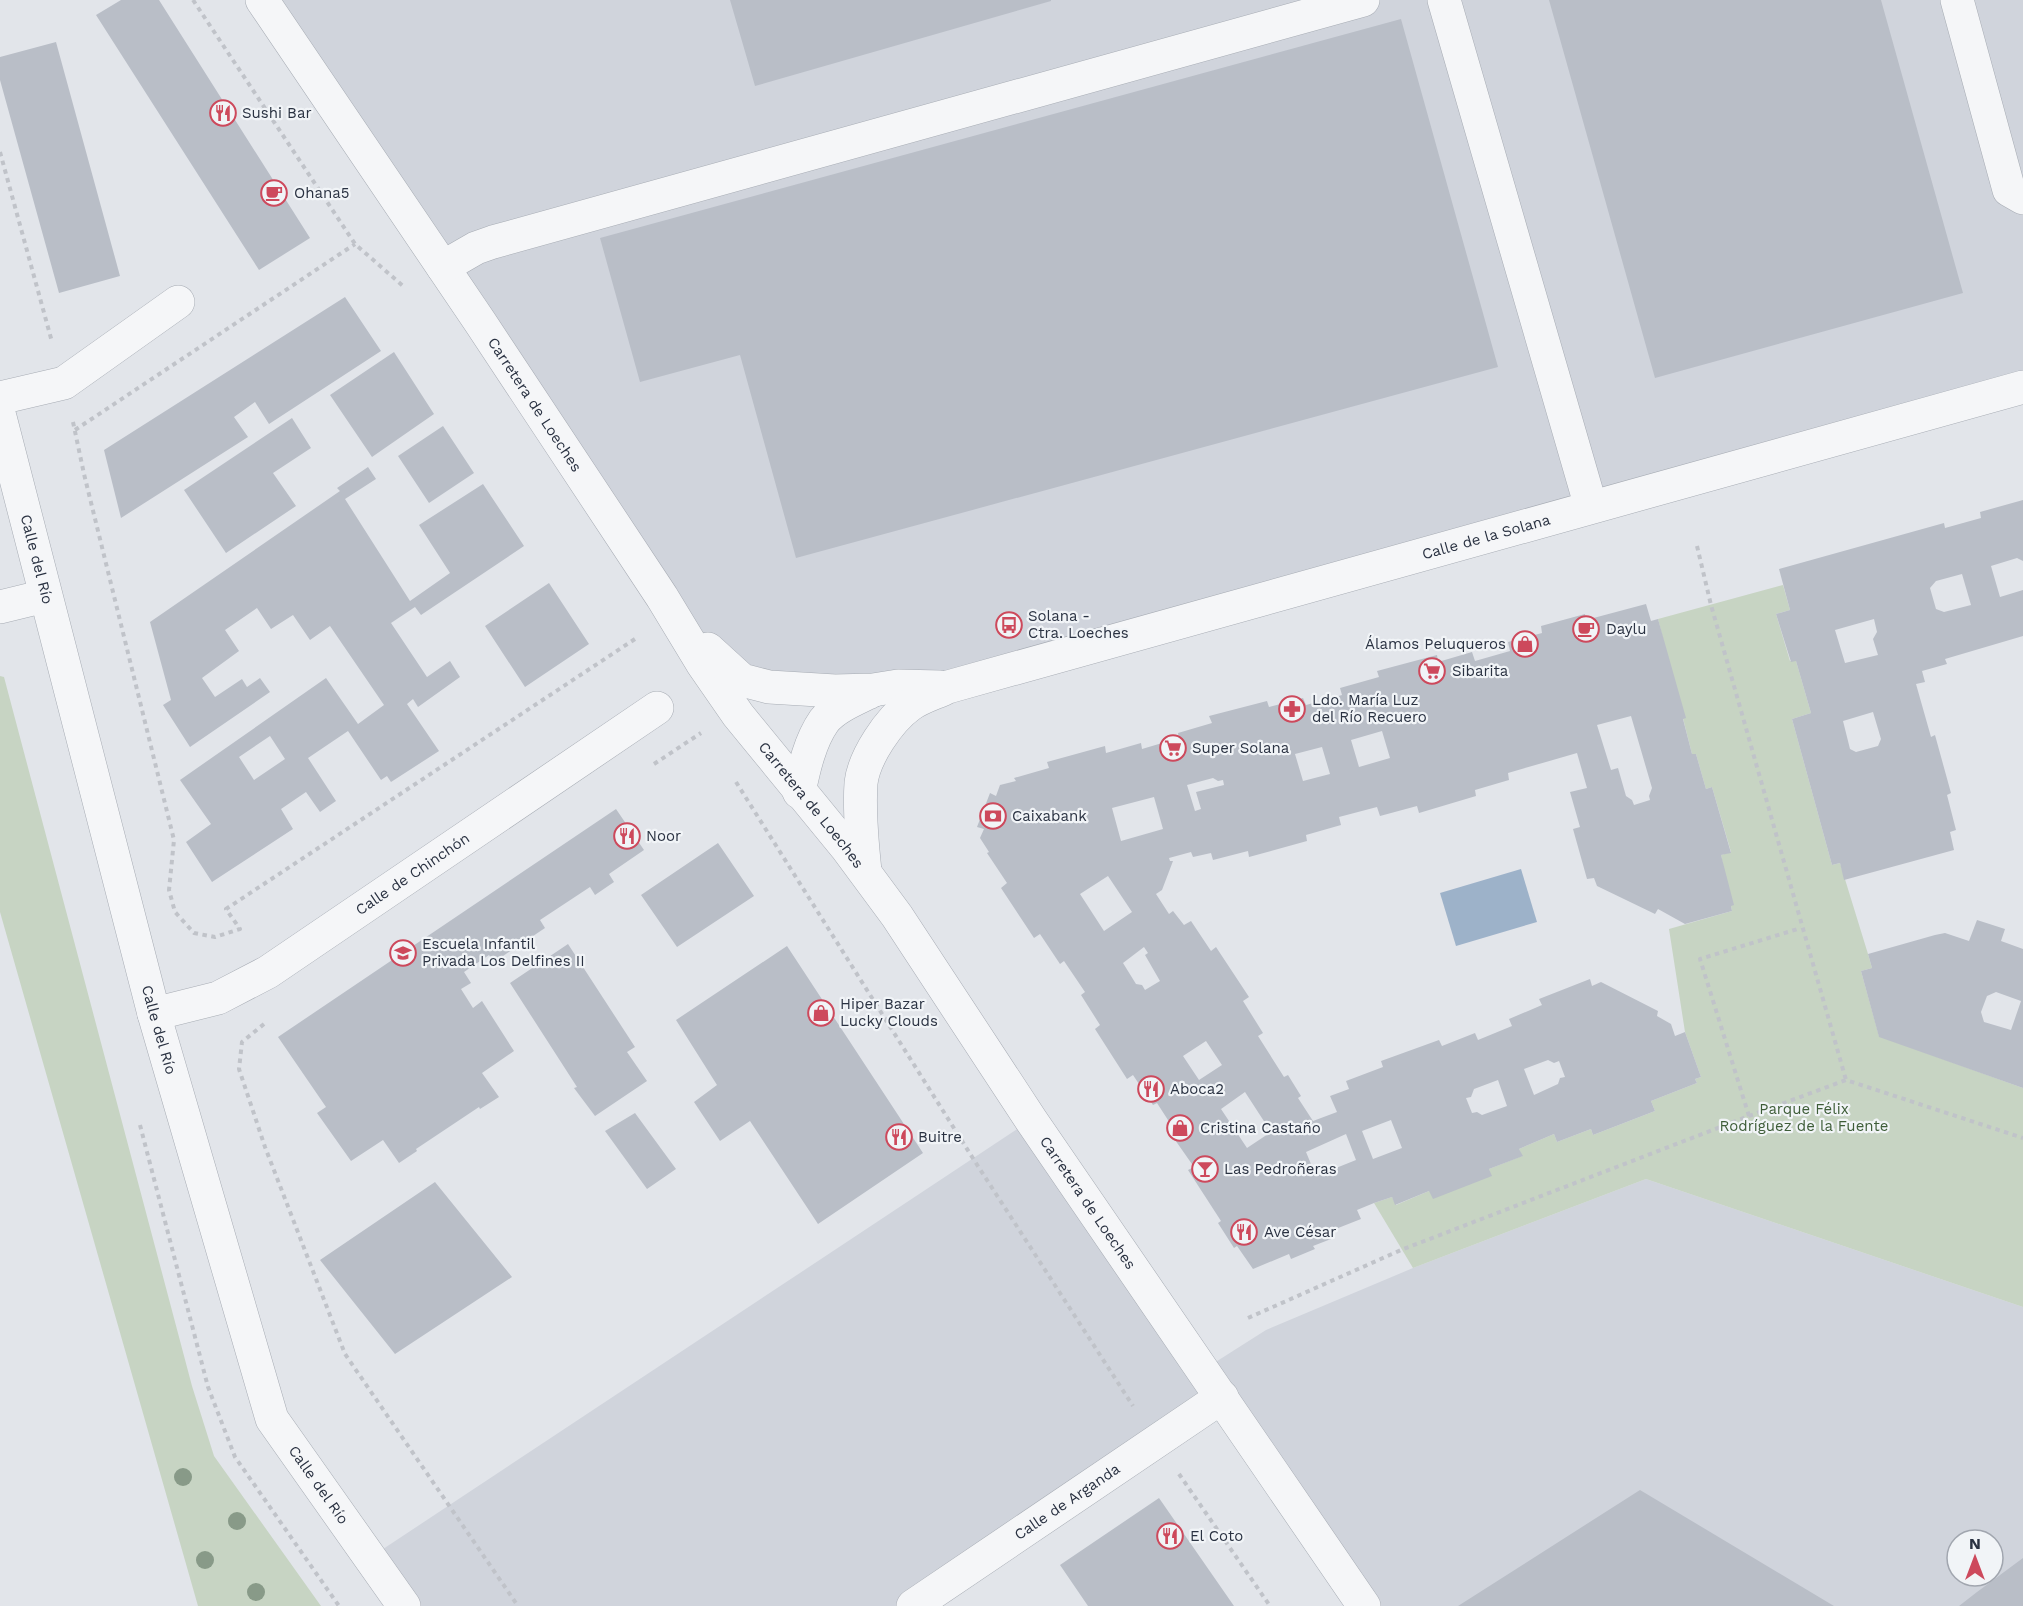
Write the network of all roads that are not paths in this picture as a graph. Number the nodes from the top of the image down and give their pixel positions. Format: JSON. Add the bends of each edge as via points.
{"nodes":[{"id":1,"x":262,"y":0,"type":"edge"},
{"id":2,"x":1363,"y":0,"type":"edge"},
{"id":3,"x":1444,"y":0,"type":"edge"},
{"id":4,"x":1957,"y":0,"type":"edge"},
{"id":5,"x":2023,"y":198,"type":"edge"},
{"id":6,"x":443,"y":267,"type":"junction"},
{"id":7,"x":178,"y":302,"type":"dead end"},
{"id":8,"x":2023,"y":387,"type":"edge"},
{"id":9,"x":0,"y":398,"type":"edge"},
{"id":10,"x":0,"y":417,"type":"edge"},
{"id":11,"x":1591,"y":507,"type":"junction"},
{"id":12,"x":45,"y":596,"type":"junction"},
{"id":13,"x":662,"y":597,"type":"junction"},
{"id":14,"x":0,"y":608,"type":"edge"},
{"id":15,"x":948,"y":687,"type":"junction"},
{"id":16,"x":873,"y":690,"type":"junction"},
{"id":17,"x":657,"y":708,"type":"dead end"},
{"id":18,"x":799,"y":792,"type":"junction"},
{"id":19,"x":866,"y":872,"type":"junction"},
{"id":20,"x":154,"y":1014,"type":"junction"},
{"id":21,"x":1222,"y":1397,"type":"junction"},
{"id":22,"x":404,"y":1606,"type":"edge"},
{"id":23,"x":913,"y":1606,"type":"edge"},
{"id":24,"x":1364,"y":1606,"type":"edge"}],
"edges":[{"from":1,"to":6,"type":"street","name":"Carretera de Loeches"},
{"from":2,"to":6,"type":"street","via":[[493,242]]},
{"from":3,"to":11,"type":"street"},
{"from":4,"to":5,"type":"street","via":[[2009,190]]},
{"from":6,"to":13,"type":"street","name":"Carretera de Loeches"},
{"from":7,"to":9,"type":"street","via":[[64,383]]},
{"from":8,"to":11,"type":"street","name":"Calle de la Solana"},
{"from":10,"to":12,"type":"street","name":"Calle del Río"},
{"from":11,"to":15,"type":"street","name":"Calle de la Solana"},
{"from":12,"to":14,"type":"street"},
{"from":12,"to":20,"type":"street","name":"Calle del Río"},
{"from":13,"to":16,"type":"street","via":[[718,660],[742,680],[792,689]]},
{"from":13,"to":18,"type":"street","name":"Carretera de Loeches","via":[[738,715]]},
{"from":15,"to":16,"type":"street"},
{"from":15,"to":19,"type":"street","via":[[910,705],[886,728],[872,752],[861,781]]},
{"from":16,"to":18,"type":"street","via":[[825,720],[806,760]]},
{"from":17,"to":20,"type":"street","name":"Calle de Chinchón","via":[[268,972],[218,998]]},
{"from":18,"to":19,"type":"street","name":"Carretera de Loeches"},
{"from":19,"to":21,"type":"street","name":"Carretera de Loeches"},
{"from":20,"to":22,"type":"street","name":"Calle del Río","via":[[272,1419]]},
{"from":21,"to":23,"type":"street","name":"Calle de Arganda"},
{"from":21,"to":24,"type":"street","name":"Carretera de Loeches"}]}
